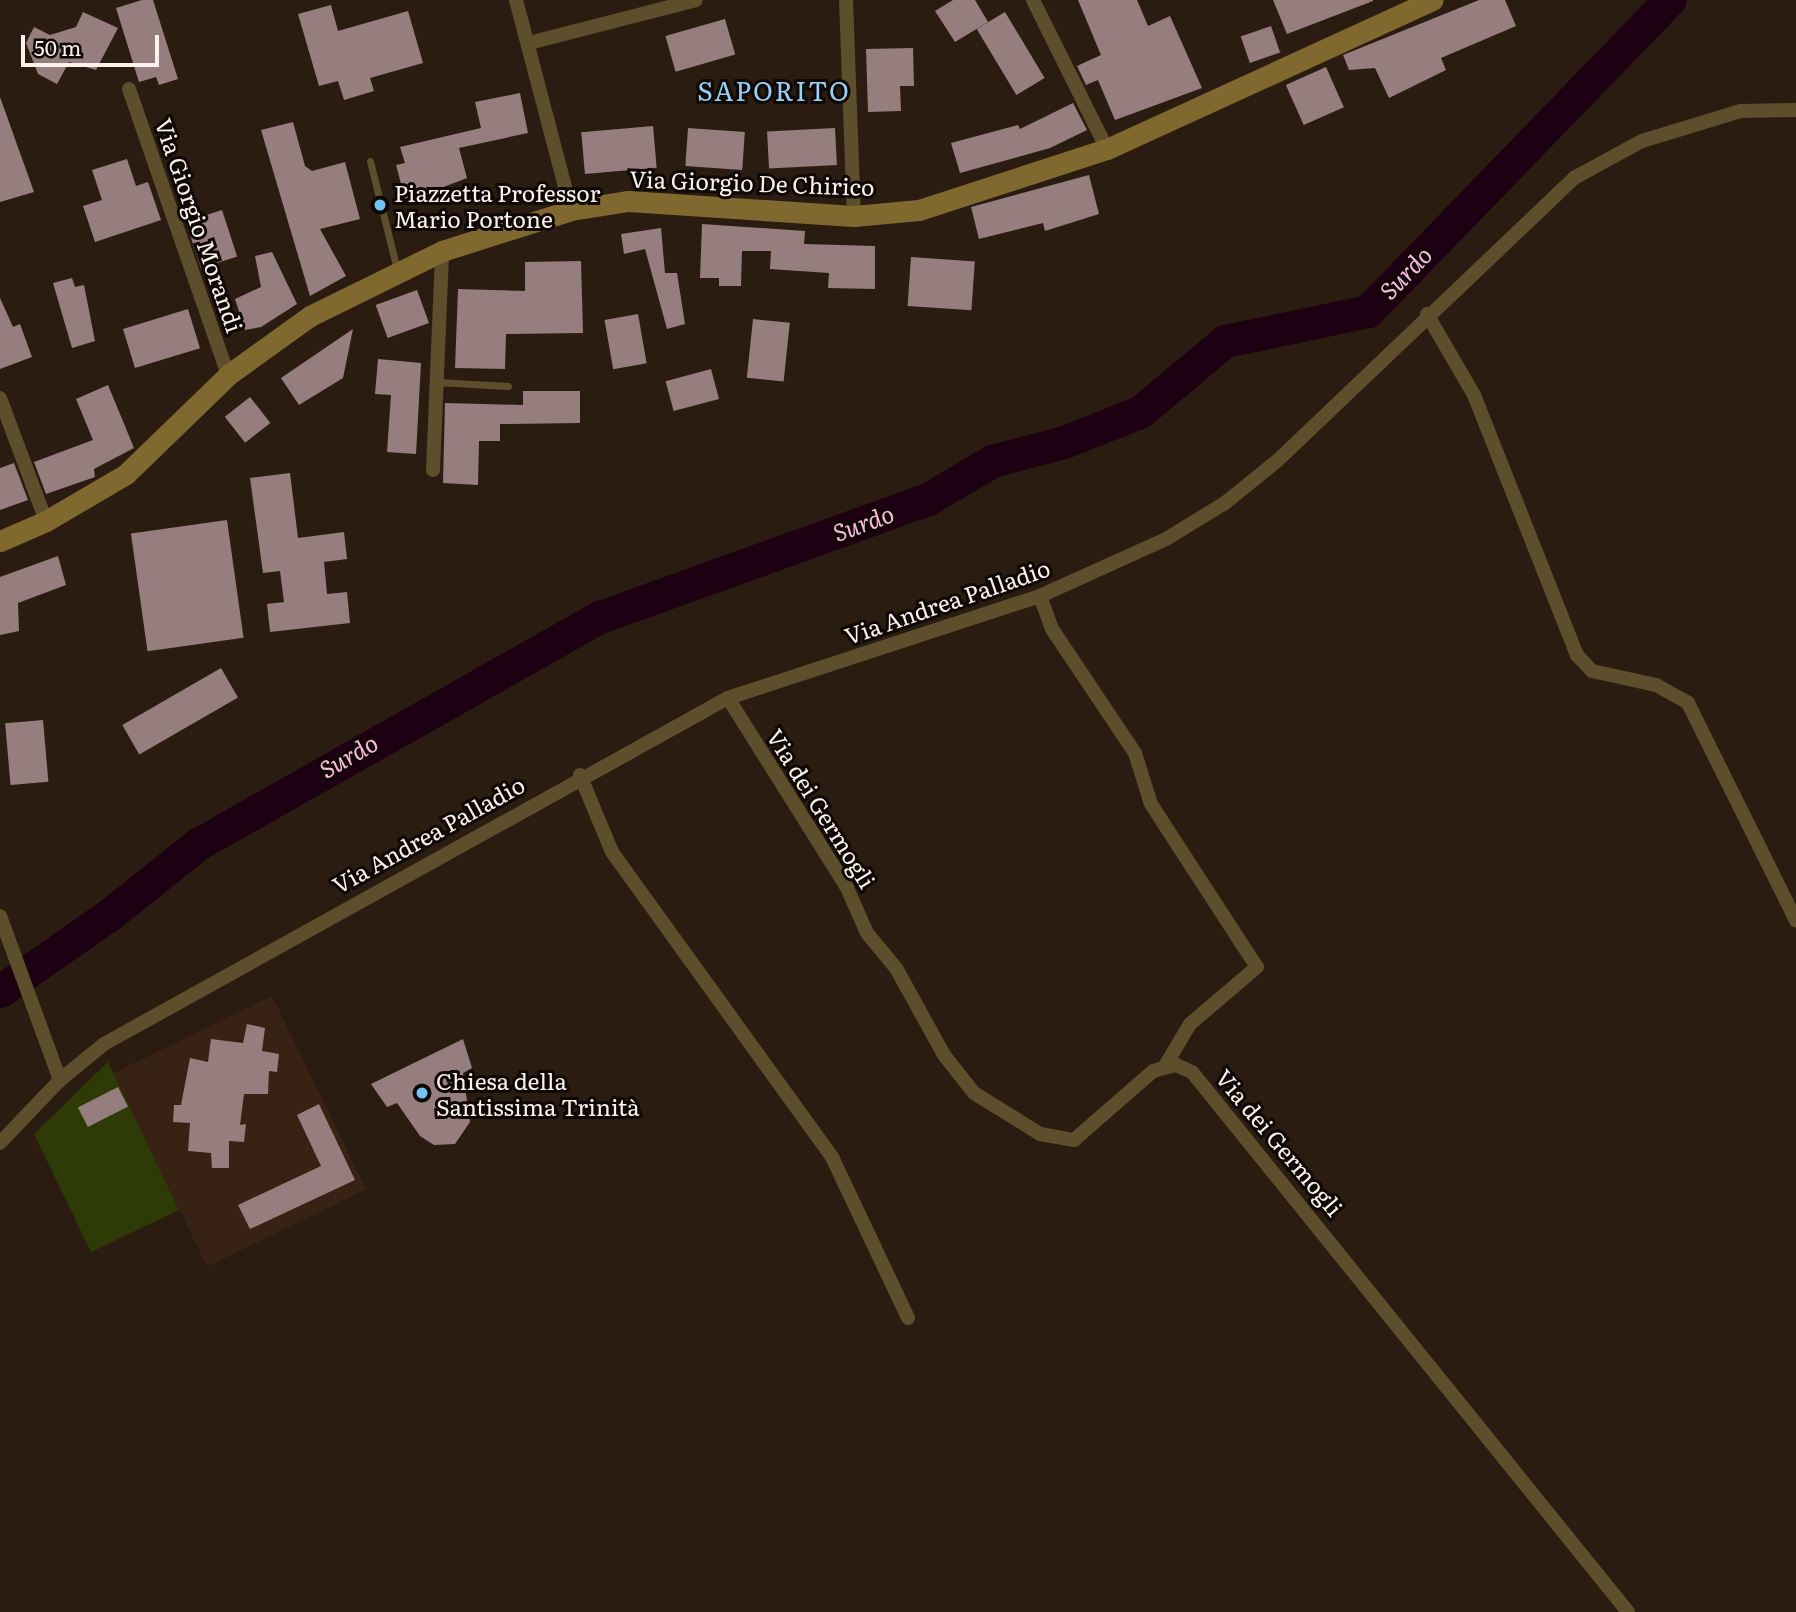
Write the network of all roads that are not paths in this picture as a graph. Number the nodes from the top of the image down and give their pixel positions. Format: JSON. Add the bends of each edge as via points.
{"nodes":[{"id":1,"x":516,"y":0,"type":"edge"},
{"id":2,"x":696,"y":0,"type":"edge"},
{"id":3,"x":846,"y":0,"type":"edge"},
{"id":4,"x":1032,"y":0,"type":"edge"},
{"id":5,"x":1432,"y":0,"type":"edge"},
{"id":6,"x":529,"y":43,"type":"junction"},
{"id":7,"x":129,"y":89,"type":"dead end"},
{"id":8,"x":1796,"y":110,"type":"edge"},
{"id":9,"x":1107,"y":149,"type":"junction"},
{"id":10,"x":370,"y":161,"type":"dead end"},
{"id":11,"x":571,"y":210,"type":"junction"},
{"id":12,"x":854,"y":216,"type":"junction"},
{"id":13,"x":442,"y":251,"type":"junction"},
{"id":14,"x":397,"y":269,"type":"junction"},
{"id":15,"x":1427,"y":314,"type":"junction"},
{"id":16,"x":228,"y":375,"type":"junction"},
{"id":17,"x":437,"y":382,"type":"junction"},
{"id":18,"x":508,"y":386,"type":"dead end"},
{"id":19,"x":0,"y":398,"type":"edge"},
{"id":20,"x":433,"y":470,"type":"dead end"},
{"id":21,"x":46,"y":521,"type":"junction"},
{"id":22,"x":0,"y":541,"type":"edge"},
{"id":23,"x":1040,"y":596,"type":"junction"},
{"id":24,"x":727,"y":698,"type":"junction"},
{"id":25,"x":580,"y":775,"type":"junction"},
{"id":26,"x":0,"y":916,"type":"edge"},
{"id":27,"x":1796,"y":921,"type":"edge"},
{"id":28,"x":1164,"y":1066,"type":"junction"},
{"id":29,"x":60,"y":1080,"type":"junction"},
{"id":30,"x":0,"y":1143,"type":"edge"},
{"id":31,"x":908,"y":1318,"type":"dead end"},
{"id":32,"x":1628,"y":1612,"type":"edge"}],
"edges":[{"from":1,"to":6,"type":"street"},
{"from":2,"to":6,"type":"street"},
{"from":3,"to":12,"type":"street"},
{"from":4,"to":9,"type":"street"},
{"from":5,"to":9,"type":"main road","name":"Via Giorgio De Chirico"},
{"from":6,"to":11,"type":"street"},
{"from":7,"to":16,"type":"street","name":"Via Giorgio Morandi"},
{"from":8,"to":15,"type":"street","name":"Via Andrea Palladio","via":[[1741,111],[1642,141],[1585,172]]},
{"from":9,"to":12,"type":"main road","name":"Via Giorgio De Chirico","via":[[919,210]]},
{"from":10,"to":14,"type":"lane"},
{"from":11,"to":12,"type":"main road","name":"Via Giorgio De Chirico","via":[[628,201]]},
{"from":11,"to":13,"type":"main road","name":"Via Giorgio De Chirico"},
{"from":13,"to":14,"type":"main road","name":"Via Giorgio De Chirico"},
{"from":13,"to":17,"type":"street"},
{"from":14,"to":16,"type":"main road","name":"Via Giorgio De Chirico","via":[[310,316]]},
{"from":15,"to":23,"type":"street","name":"Via Andrea Palladio","via":[[1277,461],[1225,503],[1166,539]]},
{"from":15,"to":27,"type":"street","via":[[1474,395],[1577,655],[1592,671],[1656,685],[1688,703]]},
{"from":16,"to":21,"type":"main road","name":"Via Giorgio De Chirico","via":[[126,474]]},
{"from":17,"to":18,"type":"lane"},
{"from":17,"to":20,"type":"street"},
{"from":19,"to":21,"type":"street"},
{"from":21,"to":22,"type":"main road","name":"Via Giorgio De Chirico"},
{"from":23,"to":24,"type":"street","name":"Via Andrea Palladio"},
{"from":23,"to":28,"type":"street","via":[[1052,629],[1135,753],[1151,804],[1257,967],[1190,1024]]},
{"from":24,"to":25,"type":"street","name":"Via Andrea Palladio"},
{"from":24,"to":28,"type":"street","name":"Via dei Germogli","via":[[847,888],[867,933],[896,968],[944,1055],[976,1095],[1040,1134],[1074,1140]]},
{"from":25,"to":29,"type":"street","name":"Via Andrea Palladio","via":[[162,1009],[104,1044]]},
{"from":25,"to":31,"type":"street","via":[[612,852],[832,1157]]},
{"from":26,"to":29,"type":"street"},
{"from":28,"to":32,"type":"street","name":"Via dei Germogli","via":[[1192,1072],[1220,1103]]},
{"from":29,"to":30,"type":"street","name":"Via Andrea Palladio"}]}
